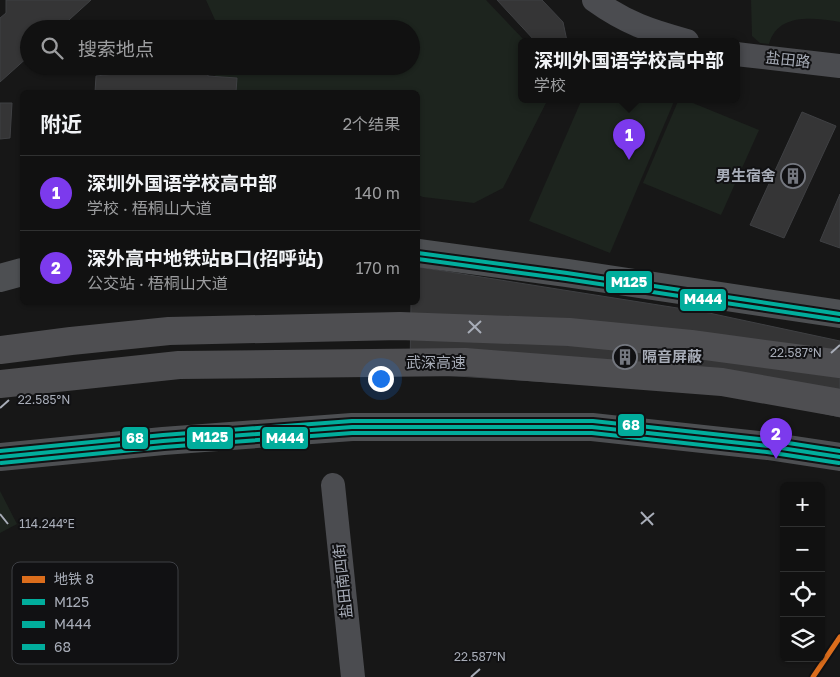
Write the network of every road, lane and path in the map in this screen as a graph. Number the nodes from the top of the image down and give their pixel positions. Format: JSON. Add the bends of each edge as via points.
{"nodes":[{"id":1,"x":594,"y":0,"type":"edge"},
{"id":2,"x":675,"y":38,"type":"edge"},
{"id":3,"x":740,"y":54,"type":"edge"},
{"id":4,"x":840,"y":66,"type":"edge"},
{"id":5,"x":420,"y":253,"type":"edge"},
{"id":6,"x":20,"y":273,"type":"edge"},
{"id":7,"x":0,"y":278,"type":"edge"},
{"id":8,"x":840,"y":314,"type":"edge"},
{"id":9,"x":0,"y":350,"type":"edge"},
{"id":10,"x":840,"y":364,"type":"edge"},
{"id":11,"x":0,"y":384,"type":"edge"},
{"id":12,"x":840,"y":403,"type":"edge"},
{"id":13,"x":0,"y":457,"type":"edge"},
{"id":14,"x":840,"y":457,"type":"edge"},
{"id":15,"x":333,"y":485,"type":"dead end"},
{"id":16,"x":352,"y":677,"type":"edge"}],
"edges":[{"from":1,"to":2,"type":"street","via":[[612,14],[648,31]]},
{"from":3,"to":4,"type":"street","name":"盐田路"},
{"from":5,"to":8,"type":"main road"},
{"from":6,"to":7,"type":"main road"},
{"from":9,"to":10,"type":"highway","via":[[168,331],[400,326],[569,332],[692,344]]},
{"from":11,"to":12,"type":"highway","name":"武深高速","via":[[179,365],[465,362],[722,382]]},
{"from":13,"to":14,"type":"main road","via":[[332,428],[410,427],[592,427]]},
{"from":15,"to":16,"type":"street","name":"盐田南四街"}]}
